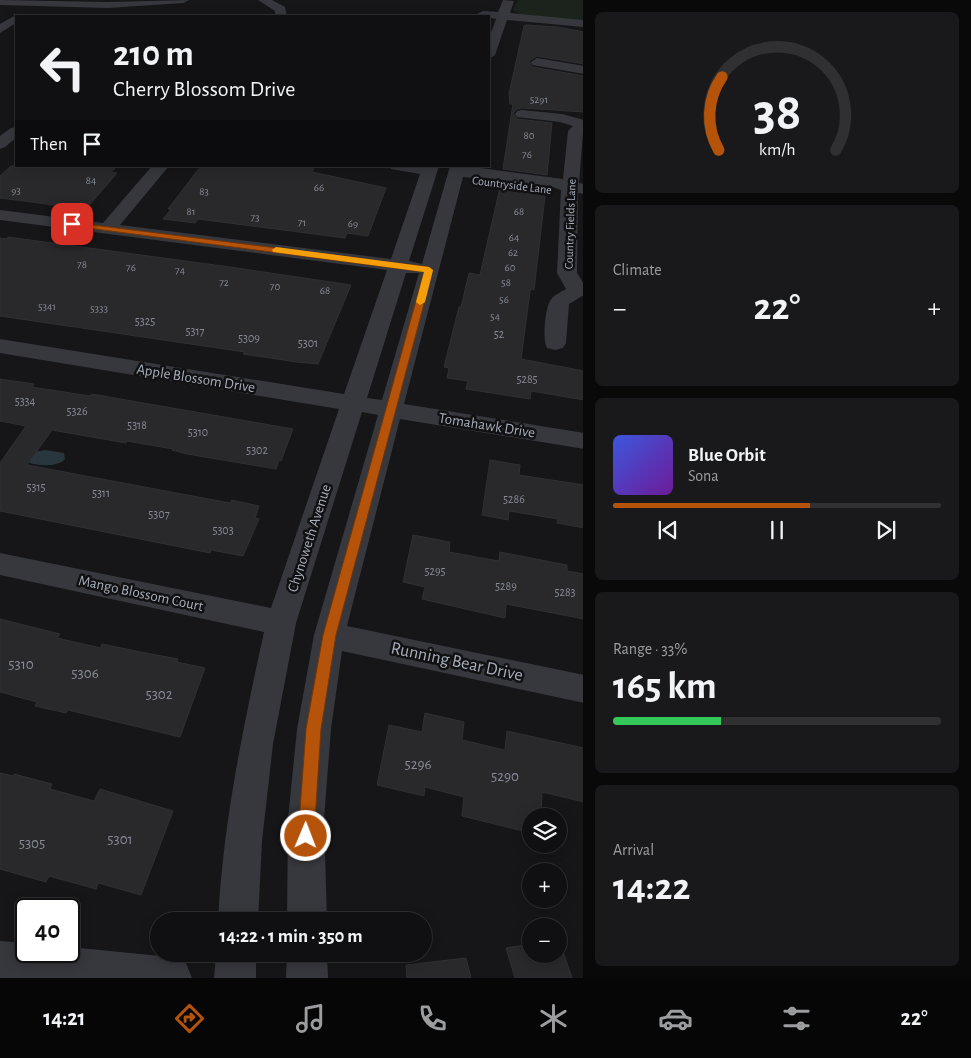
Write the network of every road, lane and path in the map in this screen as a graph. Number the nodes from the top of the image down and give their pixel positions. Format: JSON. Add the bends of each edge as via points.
{"nodes":[{"id":1,"x":25,"y":0,"type":"edge"},
{"id":2,"x":183,"y":0,"type":"edge"},
{"id":3,"x":264,"y":0,"type":"edge"},
{"id":4,"x":489,"y":0,"type":"edge"},
{"id":5,"x":508,"y":0,"type":"edge"},
{"id":6,"x":0,"y":2,"type":"edge"},
{"id":7,"x":42,"y":2,"type":"edge"},
{"id":8,"x":143,"y":9,"type":"joint"},
{"id":9,"x":21,"y":15,"type":"edge"},
{"id":10,"x":281,"y":15,"type":"edge"},
{"id":11,"x":483,"y":15,"type":"edge"},
{"id":12,"x":490,"y":15,"type":"edge"},
{"id":13,"x":502,"y":16,"type":"junction"},
{"id":14,"x":15,"y":19,"type":"edge"},
{"id":15,"x":583,"y":24,"type":"edge"},
{"id":16,"x":0,"y":29,"type":"edge"},
{"id":17,"x":490,"y":52,"type":"edge"},
{"id":18,"x":537,"y":62,"type":"dead end"},
{"id":19,"x":583,"y":70,"type":"edge"},
{"id":20,"x":522,"y":114,"type":"dead end"},
{"id":21,"x":583,"y":125,"type":"edge"},
{"id":22,"x":15,"y":132,"type":"edge"},
{"id":23,"x":0,"y":144,"type":"edge"},
{"id":24,"x":160,"y":167,"type":"edge"},
{"id":25,"x":414,"y":167,"type":"edge"},
{"id":26,"x":431,"y":168,"type":"edge"},
{"id":27,"x":456,"y":172,"type":"edge"},
{"id":28,"x":577,"y":188,"type":"edge"},
{"id":29,"x":0,"y":215,"type":"edge"},
{"id":30,"x":108,"y":228,"type":"junction"},
{"id":31,"x":399,"y":266,"type":"junction"},
{"id":32,"x":429,"y":270,"type":"junction"},
{"id":33,"x":581,"y":291,"type":"edge"},
{"id":34,"x":555,"y":343,"type":"dead end"},
{"id":35,"x":0,"y":346,"type":"edge"},
{"id":36,"x":353,"y":403,"type":"junction"},
{"id":37,"x":392,"y":409,"type":"junction"},
{"id":38,"x":583,"y":441,"type":"edge"},
{"id":39,"x":0,"y":564,"type":"edge"},
{"id":40,"x":281,"y":623,"type":"junction"},
{"id":41,"x":329,"y":635,"type":"junction"},
{"id":42,"x":583,"y":689,"type":"edge"},
{"id":43,"x":239,"y":912,"type":"edge"},
{"id":44,"x":306,"y":912,"type":"edge"},
{"id":45,"x":0,"y":961,"type":"edge"},
{"id":46,"x":236,"y":962,"type":"edge"},
{"id":47,"x":307,"y":962,"type":"edge"},
{"id":48,"x":171,"y":978,"type":"edge"},
{"id":49,"x":235,"y":978,"type":"edge"},
{"id":50,"x":307,"y":978,"type":"edge"}],
"edges":[{"from":1,"to":7,"type":"street"},
{"from":2,"to":8,"type":"street"},
{"from":3,"to":10,"type":"street","via":[[281,10]]},
{"from":4,"to":11,"type":"street"},
{"from":5,"to":13,"type":"street"},
{"from":6,"to":7,"type":"street"},
{"from":7,"to":8,"type":"street"},
{"from":7,"to":9,"type":"street"},
{"from":12,"to":13,"type":"street"},
{"from":13,"to":15,"type":"street"},
{"from":13,"to":17,"type":"street"},
{"from":14,"to":16,"type":"street"},
{"from":18,"to":19,"type":"street"},
{"from":20,"to":21,"type":"street","via":[[562,118]]},
{"from":21,"to":28,"type":"street","name":"Country Fields Lane","via":[[576,131]]},
{"from":22,"to":23,"type":"street"},
{"from":24,"to":30,"type":"street"},
{"from":25,"to":26,"type":"street"},
{"from":26,"to":31,"type":"street","name":"Chynoweth Avenue"},
{"from":27,"to":28,"type":"street","name":"Countryside Lane","via":[[557,190]]},
{"from":27,"to":32,"type":"street"},
{"from":28,"to":33,"type":"street","name":"Country Fields Lane","via":[[567,273],[571,283]]},
{"from":29,"to":30,"type":"street"},
{"from":30,"to":31,"type":"street"},
{"from":31,"to":32,"type":"street"},
{"from":31,"to":36,"type":"street","name":"Chynoweth Avenue"},
{"from":32,"to":37,"type":"street"},
{"from":33,"to":34,"type":"street","name":"Country Fields Lane","via":[[560,301]]},
{"from":35,"to":36,"type":"street","name":"Apple Blossom Drive"},
{"from":36,"to":37,"type":"street","name":"Apple Blossom Drive"},
{"from":36,"to":40,"type":"street","name":"Chynoweth Avenue"},
{"from":37,"to":38,"type":"street","name":"Tomahawk Drive"},
{"from":37,"to":41,"type":"street"},
{"from":39,"to":40,"type":"street","name":"Mango Blossom Court"},
{"from":40,"to":43,"type":"street","name":"Chynoweth Avenue","via":[[256,744],[243,841]]},
{"from":41,"to":42,"type":"street","name":"Running Bear Drive"},
{"from":41,"to":44,"type":"street","via":[[314,729],[306,819]]},
{"from":45,"to":48,"type":"street"},
{"from":46,"to":49,"type":"street"},
{"from":47,"to":50,"type":"street"}]}
